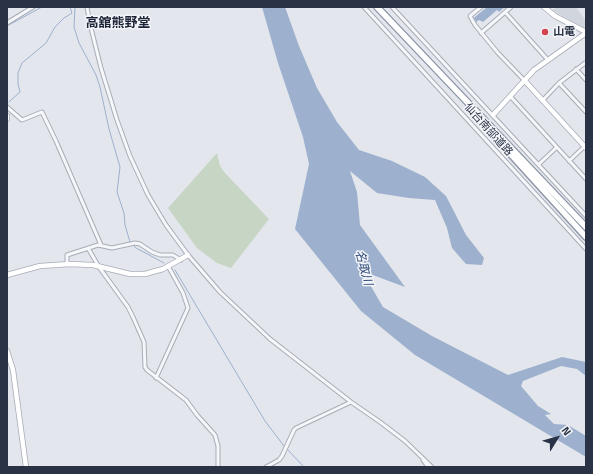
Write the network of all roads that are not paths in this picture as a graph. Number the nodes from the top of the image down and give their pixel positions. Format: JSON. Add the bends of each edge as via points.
{"nodes":[{"id":1,"x":33,"y":7,"type":"edge"},
{"id":2,"x":87,"y":7,"type":"edge"},
{"id":3,"x":364,"y":7,"type":"edge"},
{"id":4,"x":377,"y":7,"type":"edge"},
{"id":5,"x":392,"y":7,"type":"edge"},
{"id":6,"x":481,"y":7,"type":"edge"},
{"id":7,"x":511,"y":7,"type":"edge"},
{"id":8,"x":544,"y":7,"type":"edge"},
{"id":9,"x":505,"y":12,"type":"junction"},
{"id":10,"x":7,"y":22,"type":"edge"},
{"id":11,"x":391,"y":22,"type":"junction"},
{"id":12,"x":586,"y":32,"type":"edge"},
{"id":13,"x":482,"y":33,"type":"junction"},
{"id":14,"x":548,"y":60,"type":"junction"},
{"id":15,"x":586,"y":64,"type":"edge"},
{"id":16,"x":576,"y":70,"type":"junction"},
{"id":17,"x":586,"y":80,"type":"edge"},
{"id":18,"x":525,"y":81,"type":"junction"},
{"id":19,"x":559,"y":83,"type":"junction"},
{"id":20,"x":510,"y":96,"type":"junction"},
{"id":21,"x":542,"y":101,"type":"junction"},
{"id":22,"x":7,"y":107,"type":"edge"},
{"id":23,"x":586,"y":112,"type":"edge"},
{"id":24,"x":493,"y":115,"type":"junction"},
{"id":25,"x":586,"y":146,"type":"edge"},
{"id":26,"x":556,"y":148,"type":"junction"},
{"id":27,"x":569,"y":161,"type":"junction"},
{"id":28,"x":539,"y":164,"type":"junction"},
{"id":29,"x":586,"y":180,"type":"edge"},
{"id":30,"x":586,"y":216,"type":"edge"},
{"id":31,"x":586,"y":227,"type":"edge"},
{"id":32,"x":586,"y":237,"type":"edge"},
{"id":33,"x":101,"y":245,"type":"junction"},
{"id":34,"x":88,"y":248,"type":"junction"},
{"id":35,"x":586,"y":248,"type":"edge"},
{"id":36,"x":188,"y":255,"type":"junction"},
{"id":37,"x":181,"y":260,"type":"junction"},
{"id":38,"x":67,"y":264,"type":"junction"},
{"id":39,"x":168,"y":266,"type":"junction"},
{"id":40,"x":99,"y":267,"type":"junction"},
{"id":41,"x":7,"y":275,"type":"edge"},
{"id":42,"x":7,"y":351,"type":"edge"},
{"id":43,"x":156,"y":378,"type":"junction"},
{"id":44,"x":351,"y":402,"type":"junction"},
{"id":45,"x":418,"y":454,"type":"junction"},
{"id":46,"x":26,"y":467,"type":"edge"},
{"id":47,"x":218,"y":467,"type":"edge"},
{"id":48,"x":266,"y":467,"type":"edge"},
{"id":49,"x":428,"y":467,"type":"edge"},
{"id":50,"x":432,"y":467,"type":"edge"}],
"edges":[{"from":1,"to":10,"type":"street"},
{"from":2,"to":36,"type":"street","via":[[101,68],[130,156],[148,195]]},
{"from":3,"to":35,"type":"street"},
{"from":4,"to":11,"type":"highway","name":"仙台南部道路"},
{"from":5,"to":24,"type":"street"},
{"from":6,"to":13,"type":"street","via":[[470,16]]},
{"from":7,"to":9,"type":"street"},
{"from":8,"to":12,"type":"street","via":[[555,16]]},
{"from":9,"to":13,"type":"street"},
{"from":9,"to":14,"type":"street"},
{"from":11,"to":31,"type":"highway","name":"仙台南部道路"},
{"from":11,"to":32,"type":"highway","name":"仙台南部道路"},
{"from":12,"to":14,"type":"street"},
{"from":13,"to":18,"type":"street"},
{"from":14,"to":18,"type":"street","via":[[534,70]]},
{"from":15,"to":16,"type":"street"},
{"from":16,"to":17,"type":"street"},
{"from":16,"to":19,"type":"street"},
{"from":18,"to":20,"type":"street"},
{"from":18,"to":21,"type":"street"},
{"from":19,"to":21,"type":"street"},
{"from":19,"to":23,"type":"street"},
{"from":20,"to":24,"type":"street"},
{"from":20,"to":26,"type":"street"},
{"from":21,"to":25,"type":"street"},
{"from":22,"to":33,"type":"street","via":[[22,120],[42,112]]},
{"from":24,"to":28,"type":"street"},
{"from":25,"to":27,"type":"street"},
{"from":26,"to":27,"type":"street"},
{"from":26,"to":28,"type":"street"},
{"from":27,"to":29,"type":"street"},
{"from":28,"to":30,"type":"street"},
{"from":33,"to":34,"type":"street"},
{"from":33,"to":37,"type":"street","via":[[112,248],[135,243],[160,255],[173,255]]},
{"from":34,"to":38,"type":"street","via":[[67,254]]},
{"from":34,"to":40,"type":"street"},
{"from":36,"to":37,"type":"street"},
{"from":36,"to":44,"type":"street","via":[[220,292],[270,339]]},
{"from":37,"to":39,"type":"street"},
{"from":38,"to":40,"type":"street"},
{"from":38,"to":41,"type":"street","via":[[40,266]]},
{"from":39,"to":40,"type":"street","via":[[145,274],[130,274]]},
{"from":39,"to":43,"type":"street","via":[[188,308]]},
{"from":40,"to":43,"type":"street","via":[[134,317],[144,342],[145,367]]},
{"from":42,"to":46,"type":"street","via":[[11,360]]},
{"from":43,"to":47,"type":"street","via":[[186,400],[215,435]]},
{"from":44,"to":45,"type":"street"},
{"from":44,"to":48,"type":"street","via":[[296,428],[279,460]]},
{"from":45,"to":49,"type":"street"},
{"from":45,"to":50,"type":"street"}]}
